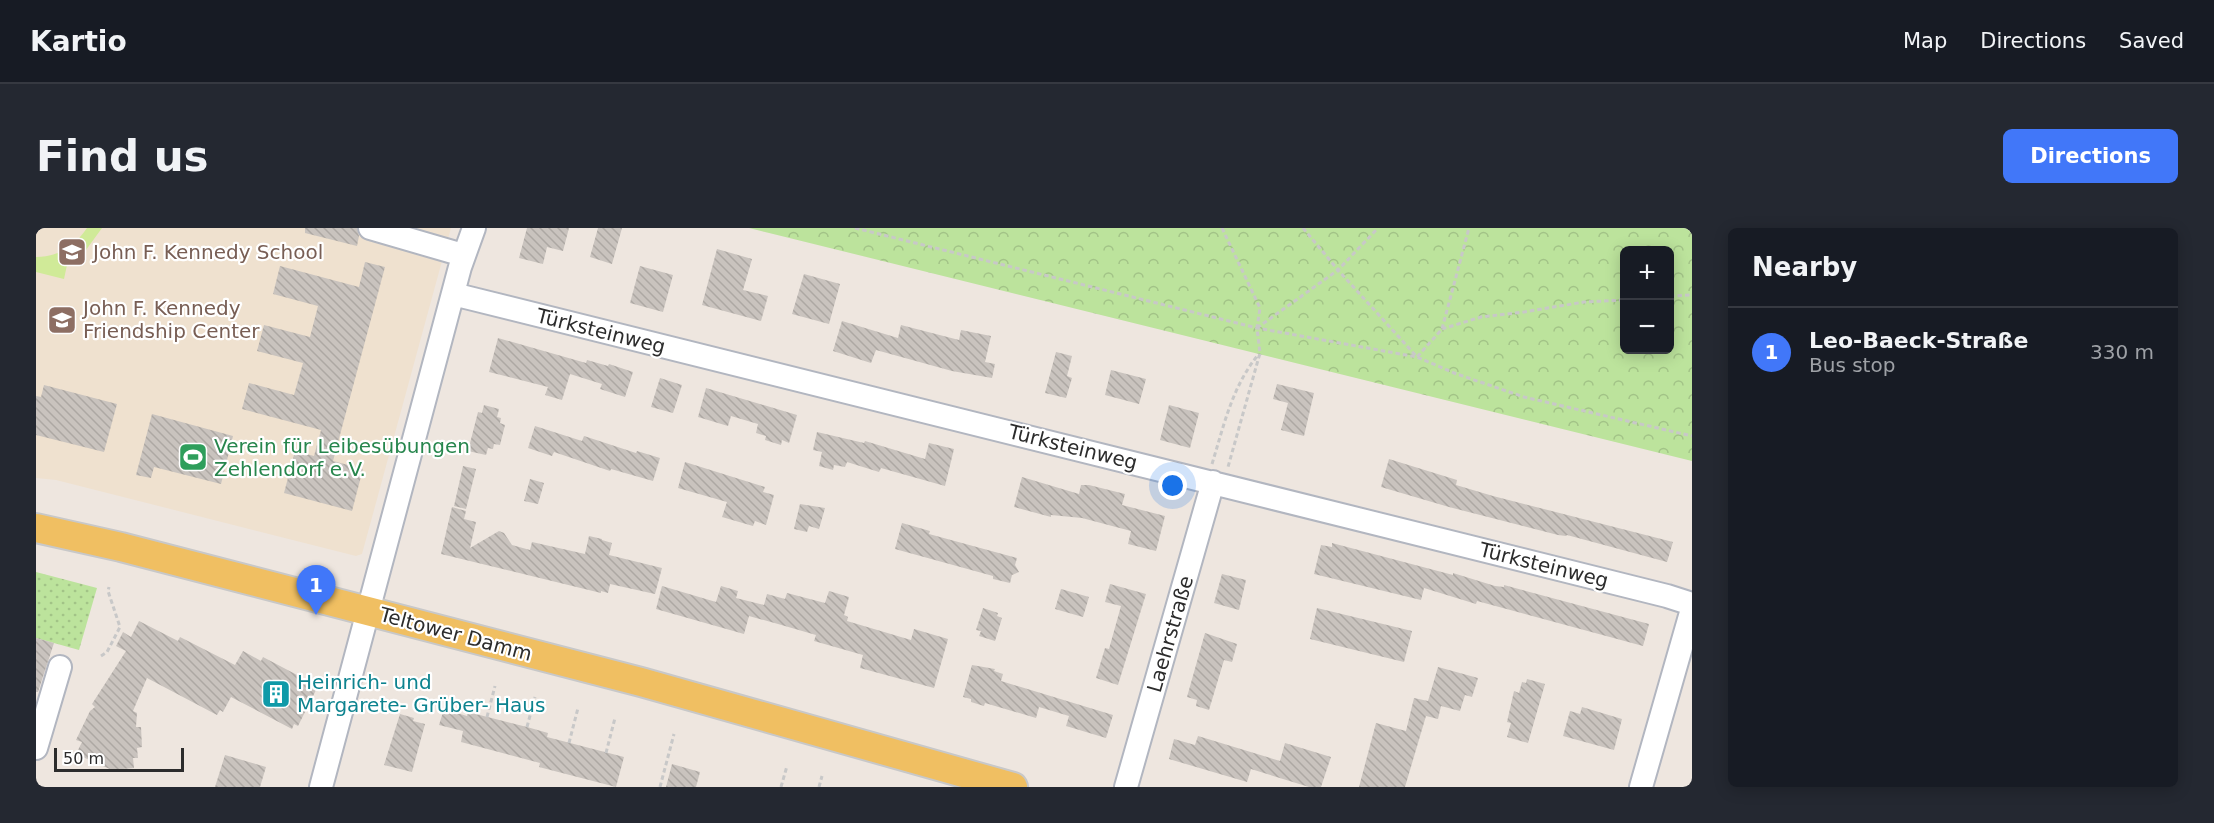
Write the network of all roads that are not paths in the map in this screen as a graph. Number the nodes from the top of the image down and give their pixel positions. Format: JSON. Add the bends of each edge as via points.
{"nodes":[{"id":1,"x":370,"y":228,"type":"edge"},
{"id":2,"x":474,"y":228,"type":"edge"},
{"id":3,"x":463,"y":255,"type":"junction"},
{"id":4,"x":453,"y":294,"type":"junction"},
{"id":5,"x":1217,"y":474,"type":"junction"},
{"id":6,"x":36,"y":528,"type":"edge"},
{"id":7,"x":1692,"y":607,"type":"edge"},
{"id":8,"x":368,"y":611,"type":"junction"},
{"id":9,"x":60,"y":667,"type":"dead end"},
{"id":10,"x":36,"y":748,"type":"edge"},
{"id":11,"x":321,"y":787,"type":"edge"},
{"id":12,"x":1013,"y":787,"type":"edge"},
{"id":13,"x":1126,"y":787,"type":"edge"},
{"id":14,"x":1641,"y":787,"type":"edge"}],
"edges":[{"from":1,"to":3,"type":"street"},
{"from":2,"to":3,"type":"street"},
{"from":3,"to":4,"type":"street"},
{"from":4,"to":5,"type":"street","name":"Türksteinweg"},
{"from":4,"to":8,"type":"street"},
{"from":5,"to":7,"type":"street","name":"Türksteinweg","via":[[1667,596]]},
{"from":5,"to":13,"type":"street","name":"Laehrstraße"},
{"from":6,"to":8,"type":"main road","name":"Teltower Damm"},
{"from":7,"to":14,"type":"street","name":"Türksteinweg"},
{"from":8,"to":11,"type":"street"},
{"from":8,"to":12,"type":"main road","name":"Teltower Damm","via":[[717,703]]},
{"from":9,"to":10,"type":"street"}]}
